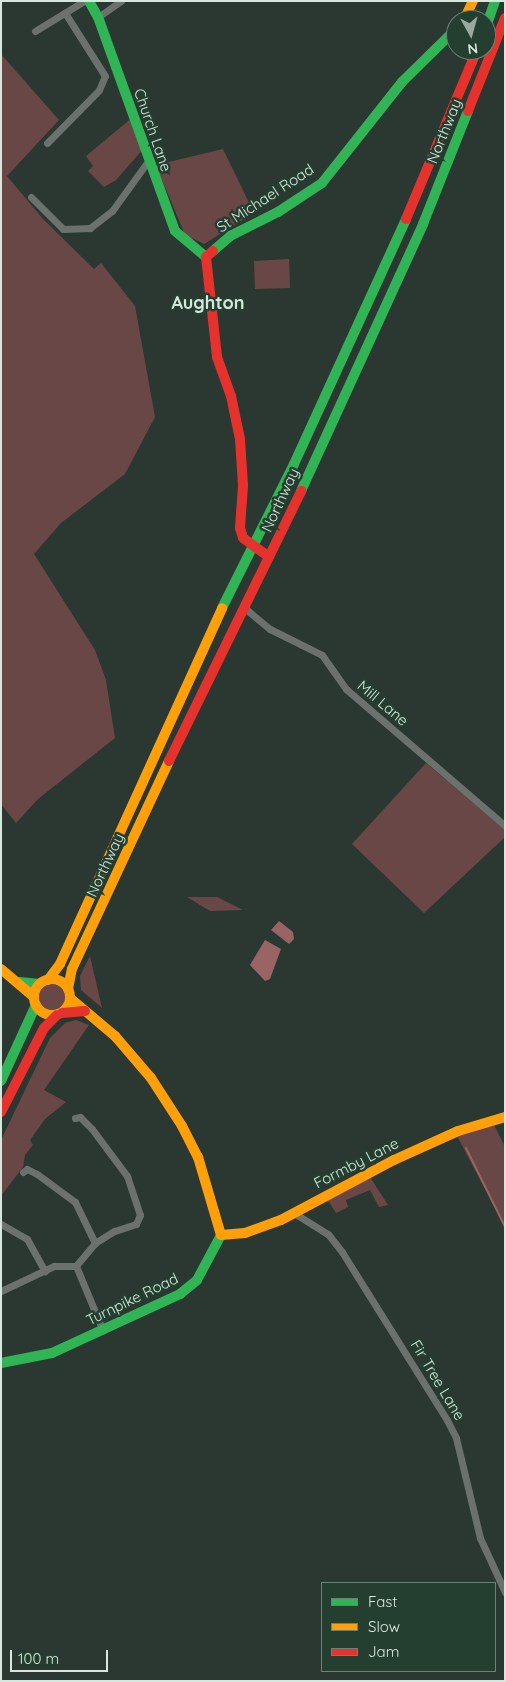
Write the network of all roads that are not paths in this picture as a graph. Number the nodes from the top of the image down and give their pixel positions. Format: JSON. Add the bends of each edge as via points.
{"nodes":[{"id":1,"x":84,"y":1,"type":"edge"},
{"id":2,"x":89,"y":1,"type":"edge"},
{"id":3,"x":121,"y":1,"type":"edge"},
{"id":4,"x":65,"y":13,"type":"junction"},
{"id":5,"x":98,"y":17,"type":"junction"},
{"id":6,"x":505,"y":18,"type":"edge"},
{"id":7,"x":35,"y":31,"type":"dead end"},
{"id":8,"x":446,"y":40,"type":"edge"},
{"id":9,"x":473,"y":60,"type":"edge"},
{"id":10,"x":48,"y":142,"type":"dead end"},
{"id":11,"x":148,"y":161,"type":"junction"},
{"id":12,"x":31,"y":196,"type":"dead end"},
{"id":13,"x":206,"y":257,"type":"junction"},
{"id":14,"x":252,"y":546,"type":"junction"},
{"id":15,"x":269,"y":556,"type":"junction"},
{"id":16,"x":225,"y":601,"type":"junction"},
{"id":17,"x":242,"y":610,"type":"junction"},
{"id":18,"x":505,"y":826,"type":"edge"},
{"id":19,"x":1,"y":969,"type":"edge"},
{"id":20,"x":20,"y":982,"type":"junction"},
{"id":21,"x":44,"y":982,"type":"junction"},
{"id":22,"x":69,"y":994,"type":"junction"},
{"id":23,"x":35,"y":1001,"type":"junction"},
{"id":24,"x":84,"y":1011,"type":"junction"},
{"id":25,"x":59,"y":1014,"type":"junction"},
{"id":26,"x":1,"y":1081,"type":"edge"},
{"id":27,"x":1,"y":1112,"type":"edge"},
{"id":28,"x":79,"y":1115,"type":"dead end"},
{"id":29,"x":505,"y":1117,"type":"edge"},
{"id":30,"x":26,"y":1168,"type":"dead end"},
{"id":31,"x":294,"y":1214,"type":"junction"},
{"id":32,"x":1,"y":1224,"type":"edge"},
{"id":33,"x":221,"y":1235,"type":"junction"},
{"id":34,"x":95,"y":1243,"type":"junction"},
{"id":35,"x":76,"y":1266,"type":"junction"},
{"id":36,"x":44,"y":1271,"type":"junction"},
{"id":37,"x":1,"y":1291,"type":"edge"},
{"id":38,"x":104,"y":1331,"type":"junction"},
{"id":39,"x":1,"y":1363,"type":"edge"},
{"id":40,"x":505,"y":1592,"type":"edge"}],
"edges":[{"from":1,"to":4,"type":"street"},
{"from":2,"to":5,"type":"main road","name":"Church Lane"},
{"from":3,"to":5,"type":"street"},
{"from":4,"to":7,"type":"street"},
{"from":4,"to":10,"type":"street","via":[[105,76],[99,90]]},
{"from":5,"to":11,"type":"main road","name":"Church Lane"},
{"from":6,"to":15,"type":"main road","name":"Northway","via":[[423,224]]},
{"from":8,"to":13,"type":"main road","name":"St Michael Road","via":[[402,82],[322,183],[278,212],[230,236]]},
{"from":9,"to":14,"type":"main road","name":"Northway","via":[[426,176],[295,462]]},
{"from":11,"to":12,"type":"street","via":[[112,211],[90,228],[63,229]]},
{"from":11,"to":13,"type":"main road","name":"Church Lane","via":[[175,231]]},
{"from":13,"to":14,"type":"main road","via":[[217,358],[231,396],[240,439],[243,486],[240,528],[243,538]]},
{"from":14,"to":15,"type":"main road"},
{"from":14,"to":16,"type":"main road","name":"Northway"},
{"from":15,"to":17,"type":"main road","name":"Northway"},
{"from":16,"to":17,"type":"main road"},
{"from":16,"to":21,"type":"main road","name":"Northway","via":[[60,964]]},
{"from":17,"to":18,"type":"street","name":"Mill Lane","via":[[248,610],[270,629],[322,655],[346,689]]},
{"from":17,"to":22,"type":"main road","name":"Northway","via":[[72,969]]},
{"from":19,"to":20,"type":"main road"},
{"from":20,"to":21,"type":"main road"},
{"from":20,"to":23,"type":"main road"},
{"from":21,"to":22,"type":"main road","via":[[60,981]]},
{"from":21,"to":23,"type":"main road"},
{"from":22,"to":24,"type":"main road"},
{"from":22,"to":25,"type":"main road"},
{"from":23,"to":25,"type":"main road","via":[[44,1014]]},
{"from":23,"to":26,"type":"main road","via":[[32,1021]]},
{"from":24,"to":25,"type":"main road"},
{"from":24,"to":33,"type":"main road","via":[[115,1036],[151,1078],[182,1126],[198,1158]]},
{"from":25,"to":27,"type":"main road","via":[[44,1028]]},
{"from":28,"to":34,"type":"street","via":[[127,1176],[140,1215],[136,1224],[114,1231]]},
{"from":29,"to":31,"type":"main road","name":"Formby Lane","via":[[458,1131],[394,1160]]},
{"from":30,"to":34,"type":"street","via":[[75,1202]]},
{"from":31,"to":33,"type":"main road","name":"Formby Lane","via":[[245,1233]]},
{"from":31,"to":40,"type":"street","name":"Fir Tree Lane","via":[[328,1234],[342,1252],[447,1420],[456,1438],[480,1538]]},
{"from":32,"to":36,"type":"street","via":[[27,1240]]},
{"from":33,"to":38,"type":"main road","name":"Turnpike Road","via":[[201,1275],[188,1288]]},
{"from":34,"to":35,"type":"street"},
{"from":35,"to":36,"type":"street","via":[[58,1265]]},
{"from":35,"to":38,"type":"street"},
{"from":36,"to":37,"type":"street"},
{"from":38,"to":39,"type":"main road","name":"Turnpike Road","via":[[60,1346],[52,1353]]}]}
